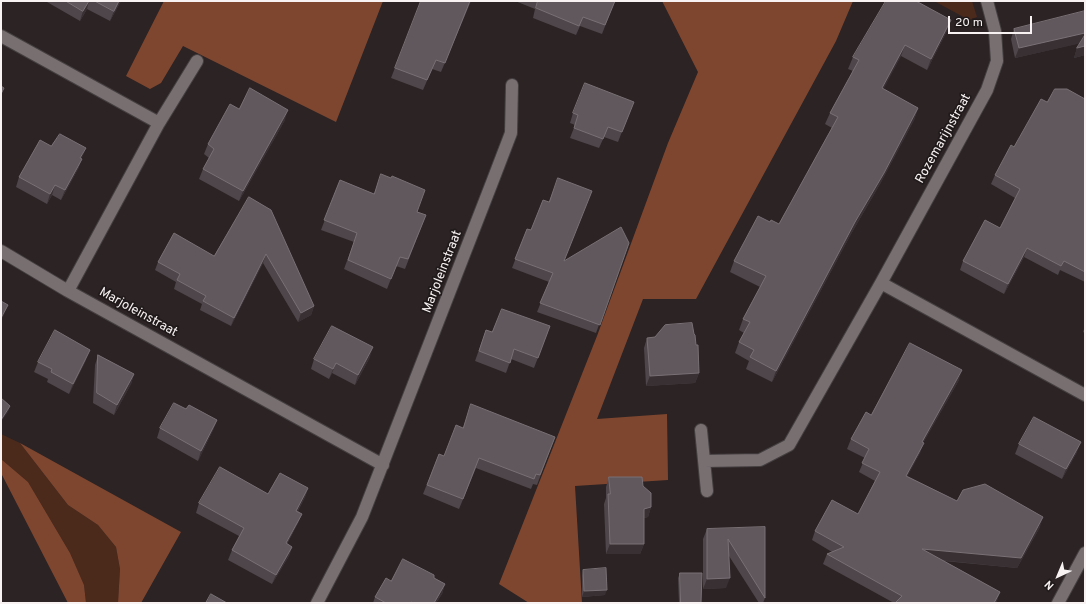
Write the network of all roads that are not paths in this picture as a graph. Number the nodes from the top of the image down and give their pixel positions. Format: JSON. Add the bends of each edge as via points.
{"nodes":[{"id":1,"x":987,"y":1,"type":"edge"},
{"id":2,"x":1,"y":36,"type":"edge"},
{"id":3,"x":197,"y":61,"type":"dead end"},
{"id":4,"x":512,"y":85,"type":"dead end"},
{"id":5,"x":159,"y":123,"type":"junction"},
{"id":6,"x":1,"y":252,"type":"edge"},
{"id":7,"x":881,"y":283,"type":"junction"},
{"id":8,"x":68,"y":291,"type":"junction"},
{"id":9,"x":1085,"y":395,"type":"edge"},
{"id":10,"x":701,"y":430,"type":"dead end"},
{"id":11,"x":704,"y":461,"type":"junction"},
{"id":12,"x":383,"y":466,"type":"junction"},
{"id":13,"x":707,"y":491,"type":"dead end"},
{"id":14,"x":1085,"y":553,"type":"edge"},
{"id":15,"x":317,"y":603,"type":"edge"},
{"id":16,"x":1058,"y":603,"type":"edge"}],
"edges":[{"from":1,"to":7,"type":"street","name":"Rozemarijnstraat","via":[[995,31],[997,61],[987,90]]},
{"from":2,"to":5,"type":"street"},
{"from":3,"to":5,"type":"street"},
{"from":4,"to":12,"type":"street","name":"Marjoleinstraat","via":[[511,133]]},
{"from":5,"to":8,"type":"street"},
{"from":6,"to":8,"type":"street","name":"Marjoleinstraat"},
{"from":7,"to":9,"type":"street"},
{"from":7,"to":11,"type":"street","name":"Rozemarijnstraat","via":[[790,445],[760,460]]},
{"from":8,"to":12,"type":"street","name":"Marjoleinstraat"},
{"from":10,"to":11,"type":"street"},
{"from":11,"to":13,"type":"street"},
{"from":12,"to":15,"type":"street","name":"Marjoleinstraat","via":[[362,517]]},
{"from":14,"to":16,"type":"street"}]}
